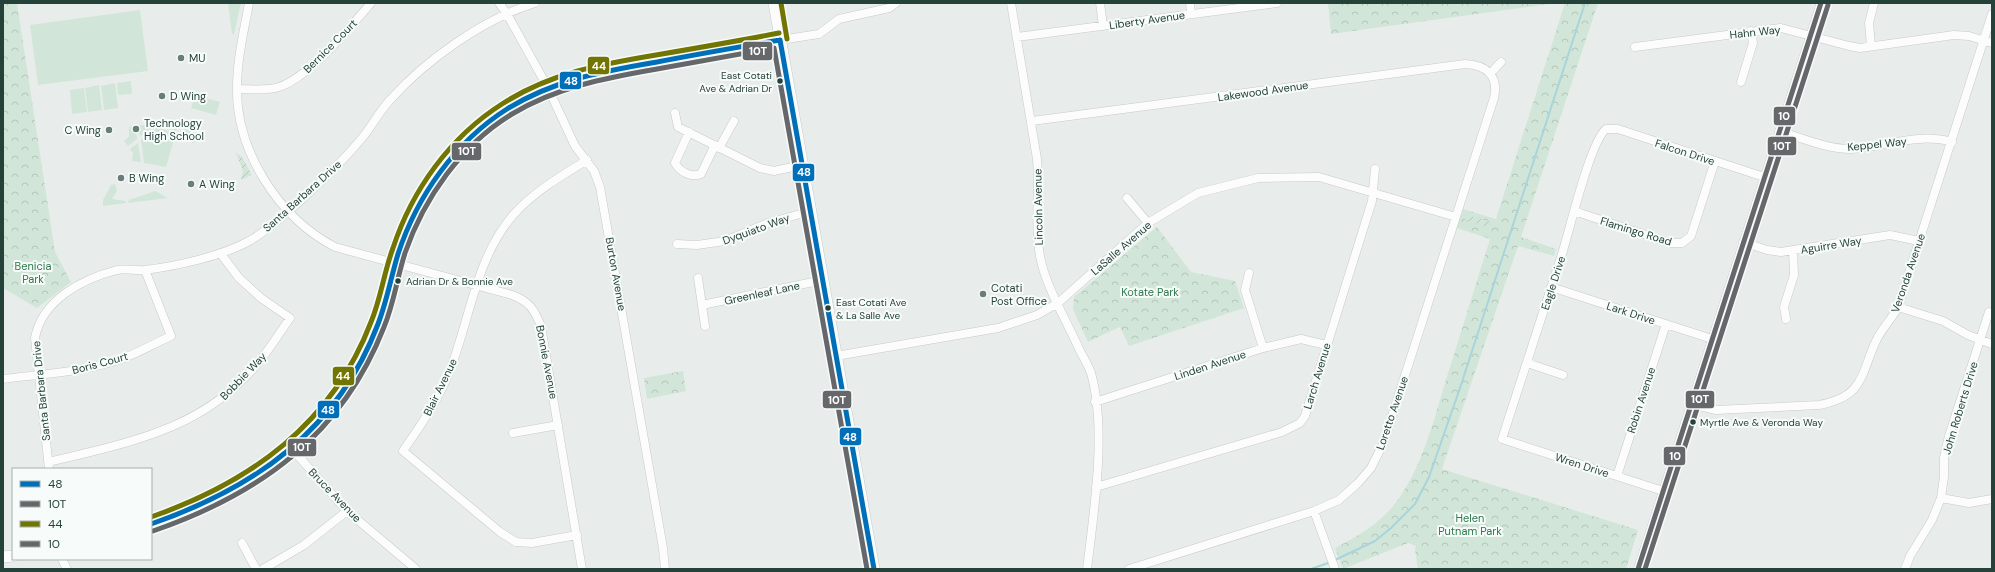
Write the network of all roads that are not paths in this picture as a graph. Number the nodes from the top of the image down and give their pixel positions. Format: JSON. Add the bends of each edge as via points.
{"nodes":[{"id":1,"x":249,"y":3,"type":"edge"},
{"id":2,"x":371,"y":3,"type":"edge"},
{"id":3,"x":499,"y":3,"type":"edge"},
{"id":4,"x":535,"y":3,"type":"edge"},
{"id":5,"x":774,"y":3,"type":"edge"},
{"id":6,"x":896,"y":3,"type":"edge"},
{"id":7,"x":1011,"y":3,"type":"edge"},
{"id":8,"x":1100,"y":3,"type":"edge"},
{"id":9,"x":1190,"y":3,"type":"edge"},
{"id":10,"x":1277,"y":3,"type":"edge"},
{"id":11,"x":1821,"y":3,"type":"edge"},
{"id":12,"x":1874,"y":3,"type":"edge"},
{"id":13,"x":507,"y":14,"type":"junction"},
{"id":14,"x":1191,"y":14,"type":"junction"},
{"id":15,"x":1992,"y":14,"type":"edge"},
{"id":16,"x":1103,"y":26,"type":"junction"},
{"id":17,"x":1751,"y":31,"type":"junction"},
{"id":18,"x":1810,"y":35,"type":"junction"},
{"id":19,"x":1017,"y":37,"type":"junction"},
{"id":20,"x":780,"y":40,"type":"junction"},
{"id":21,"x":1984,"y":40,"type":"junction"},
{"id":22,"x":1992,"y":43,"type":"edge"},
{"id":23,"x":1871,"y":46,"type":"junction"},
{"id":24,"x":1635,"y":47,"type":"dead end"},
{"id":25,"x":1501,"y":62,"type":"dead end"},
{"id":26,"x":1490,"y":74,"type":"junction"},
{"id":27,"x":1741,"y":82,"type":"dead end"},
{"id":28,"x":548,"y":88,"type":"junction"},
{"id":29,"x":237,"y":89,"type":"junction"},
{"id":30,"x":675,"y":113,"type":"dead end"},
{"id":31,"x":734,"y":120,"type":"dead end"},
{"id":32,"x":1032,"y":121,"type":"junction"},
{"id":33,"x":1606,"y":129,"type":"joint"},
{"id":34,"x":1780,"y":131,"type":"junction"},
{"id":35,"x":689,"y":132,"type":"junction"},
{"id":36,"x":1952,"y":142,"type":"junction"},
{"id":37,"x":717,"y":146,"type":"junction"},
{"id":38,"x":587,"y":160,"type":"junction"},
{"id":39,"x":1715,"y":161,"type":"junction"},
{"id":40,"x":802,"y":165,"type":"junction"},
{"id":41,"x":1375,"y":169,"type":"dead end"},
{"id":42,"x":1764,"y":178,"type":"junction"},
{"id":43,"x":1375,"y":192,"type":"junction"},
{"id":44,"x":1127,"y":198,"type":"dead end"},
{"id":45,"x":288,"y":211,"type":"junction"},
{"id":46,"x":811,"y":211,"type":"junction"},
{"id":47,"x":1574,"y":211,"type":"junction"},
{"id":48,"x":1456,"y":218,"type":"junction"},
{"id":49,"x":1148,"y":223,"type":"junction"},
{"id":50,"x":1919,"y":241,"type":"junction"},
{"id":51,"x":1743,"y":242,"type":"junction"},
{"id":52,"x":677,"y":244,"type":"dead end"},
{"id":53,"x":1793,"y":251,"type":"junction"},
{"id":54,"x":222,"y":254,"type":"junction"},
{"id":55,"x":395,"y":264,"type":"junction"},
{"id":56,"x":145,"y":270,"type":"junction"},
{"id":57,"x":1249,"y":273,"type":"dead end"},
{"id":58,"x":698,"y":278,"type":"dead end"},
{"id":59,"x":823,"y":280,"type":"junction"},
{"id":60,"x":478,"y":285,"type":"junction"},
{"id":61,"x":1551,"y":288,"type":"junction"},
{"id":62,"x":1058,"y":303,"type":"junction"},
{"id":63,"x":702,"y":305,"type":"junction"},
{"id":64,"x":1898,"y":307,"type":"junction"},
{"id":65,"x":1990,"y":312,"type":"dead end"},
{"id":66,"x":1786,"y":319,"type":"dead end"},
{"id":67,"x":1666,"y":324,"type":"junction"},
{"id":68,"x":705,"y":326,"type":"dead end"},
{"id":69,"x":1712,"y":339,"type":"junction"},
{"id":70,"x":1980,"y":340,"type":"junction"},
{"id":71,"x":1992,"y":344,"type":"edge"},
{"id":72,"x":1326,"y":345,"type":"junction"},
{"id":73,"x":1263,"y":348,"type":"junction"},
{"id":74,"x":836,"y":356,"type":"junction"},
{"id":75,"x":1527,"y":363,"type":"junction"},
{"id":76,"x":38,"y":375,"type":"junction"},
{"id":77,"x":1563,"y":375,"type":"dead end"},
{"id":78,"x":3,"y":379,"type":"edge"},
{"id":79,"x":1095,"y":402,"type":"junction"},
{"id":80,"x":1691,"y":404,"type":"junction"},
{"id":81,"x":558,"y":425,"type":"junction"},
{"id":82,"x":513,"y":433,"type":"dead end"},
{"id":83,"x":1502,"y":439,"type":"joint"},
{"id":84,"x":292,"y":449,"type":"junction"},
{"id":85,"x":49,"y":465,"type":"edge"},
{"id":86,"x":1617,"y":476,"type":"junction"},
{"id":87,"x":1096,"y":487,"type":"junction"},
{"id":88,"x":1663,"y":491,"type":"junction"},
{"id":89,"x":1942,"y":498,"type":"junction"},
{"id":90,"x":1992,"y":499,"type":"edge"},
{"id":91,"x":347,"y":511,"type":"junction"},
{"id":92,"x":1314,"y":511,"type":"junction"},
{"id":93,"x":152,"y":524,"type":"edge"},
{"id":94,"x":577,"y":535,"type":"junction"},
{"id":95,"x":242,"y":543,"type":"dead end"},
{"id":96,"x":62,"y":560,"type":"edge"},
{"id":97,"x":67,"y":569,"type":"edge"},
{"id":98,"x":256,"y":569,"type":"edge"},
{"id":99,"x":263,"y":569,"type":"edge"},
{"id":100,"x":416,"y":569,"type":"edge"},
{"id":101,"x":582,"y":569,"type":"edge"},
{"id":102,"x":665,"y":569,"type":"edge"},
{"id":103,"x":874,"y":569,"type":"edge"},
{"id":104,"x":1087,"y":569,"type":"edge"},
{"id":105,"x":1129,"y":569,"type":"edge"},
{"id":106,"x":1335,"y":569,"type":"edge"},
{"id":107,"x":1638,"y":569,"type":"edge"},
{"id":108,"x":1906,"y":569,"type":"edge"}],
"edges":[{"from":1,"to":29,"type":"street","name":"Bonnie Avenue","via":[[237,67]]},
{"from":2,"to":29,"type":"street","name":"Bernice Court","via":[[310,68],[294,81],[278,87]]},
{"from":3,"to":13,"type":"street","name":"Burton Avenue"},
{"from":4,"to":13,"type":"street","name":"Santa Barbara Drive"},
{"from":5,"to":20,"type":"street"},
{"from":6,"to":20,"type":"street","via":[[889,8],[839,19],[819,34]]},
{"from":7,"to":19,"type":"street","name":"Lincoln Avenue"},
{"from":8,"to":16,"type":"street"},
{"from":9,"to":14,"type":"street"},
{"from":10,"to":14,"type":"street","name":"Liberty Avenue"},
{"from":11,"to":18,"type":"street"},
{"from":12,"to":23,"type":"street","via":[[1869,22]]},
{"from":13,"to":28,"type":"street","name":"Burton Avenue"},
{"from":13,"to":45,"type":"street","name":"Santa Barbara Drive","via":[[470,34],[419,72],[390,101],[337,167]]},
{"from":14,"to":16,"type":"street","name":"Liberty Avenue"},
{"from":15,"to":21,"type":"street","name":"Veronda Avenue"},
{"from":16,"to":19,"type":"street","name":"Liberty Avenue"},
{"from":17,"to":18,"type":"street","name":"Hahn Way","via":[[1781,28]]},
{"from":17,"to":24,"type":"street","name":"Hahn Way"},
{"from":17,"to":27,"type":"street","via":[[1753,43]]},
{"from":18,"to":23,"type":"street","name":"Hahn Way","via":[[1849,46]]},
{"from":18,"to":34,"type":"street"},
{"from":19,"to":32,"type":"street","name":"Lincoln Avenue"},
{"from":20,"to":28,"type":"street","via":[[585,75]]},
{"from":20,"to":40,"type":"street"},
{"from":21,"to":22,"type":"street","name":"Hahn Way"},
{"from":21,"to":23,"type":"street","name":"Hahn Way","via":[[1954,35]]},
{"from":21,"to":36,"type":"street","name":"Veronda Avenue"},
{"from":25,"to":26,"type":"street"},
{"from":26,"to":32,"type":"street","name":"Lakewood Avenue","via":[[1474,64],[1442,66]]},
{"from":26,"to":48,"type":"street","via":[[1495,82],[1494,98]]},
{"from":28,"to":38,"type":"street","name":"Burton Avenue","via":[[575,146]]},
{"from":28,"to":55,"type":"street","via":[[506,110],[475,134],[448,162],[426,193],[410,223]]},
{"from":29,"to":45,"type":"street","name":"Bonnie Avenue","via":[[241,125],[253,158],[261,175]]},
{"from":30,"to":35,"type":"street","via":[[678,127]]},
{"from":31,"to":37,"type":"street"},
{"from":32,"to":62,"type":"street","name":"Lincoln Avenue","via":[[1039,177],[1037,232],[1040,258]]},
{"from":33,"to":39,"type":"street","name":"Falcon Drive","via":[[1618,130]]},
{"from":33,"to":47,"type":"street","name":"Eagle Drive","via":[[1598,140]]},
{"from":34,"to":36,"type":"street","name":"Keppel Way","via":[[1822,144],[1850,149],[1933,138]]},
{"from":34,"to":42,"type":"street"},
{"from":35,"to":37,"type":"street"},
{"from":35,"to":37,"type":"street","via":[[675,163],[688,174],[701,174]]},
{"from":36,"to":50,"type":"street","name":"Veronda Avenue"},
{"from":37,"to":40,"type":"street","via":[[768,170]]},
{"from":38,"to":60,"type":"street","name":"Blair Avenue","via":[[538,191],[513,215],[493,246]]},
{"from":38,"to":102,"type":"street","name":"Burton Avenue","via":[[600,187],[664,548]]},
{"from":39,"to":42,"type":"street","name":"Falcon Drive"},
{"from":39,"to":47,"type":"street","name":"Flamingo Road","via":[[1691,236],[1682,243],[1670,243]]},
{"from":40,"to":46,"type":"street"},
{"from":41,"to":43,"type":"street","name":"Larch Avenue"},
{"from":42,"to":51,"type":"street"},
{"from":43,"to":48,"type":"street","name":"LaSalle Avenue"},
{"from":43,"to":49,"type":"street","name":"LaSalle Avenue","via":[[1319,176],[1258,178],[1198,193]]},
{"from":43,"to":72,"type":"street","name":"Larch Avenue"},
{"from":44,"to":49,"type":"street"},
{"from":45,"to":54,"type":"street","name":"Santa Barbara Drive","via":[[250,240]]},
{"from":45,"to":55,"type":"street","name":"Bonnie Avenue","via":[[319,239],[334,247]]},
{"from":46,"to":52,"type":"street","name":"Dyquiato Way","via":[[768,223],[725,241],[697,245]]},
{"from":46,"to":59,"type":"street"},
{"from":47,"to":61,"type":"street","name":"Eagle Drive"},
{"from":48,"to":92,"type":"street","name":"Loretto Avenue","via":[[1383,444],[1371,468],[1358,483],[1340,500]]},
{"from":49,"to":62,"type":"street","name":"LaSalle Avenue"},
{"from":50,"to":53,"type":"street","name":"Aguirre Way","via":[[1890,235]]},
{"from":50,"to":64,"type":"street","name":"Veronda Avenue"},
{"from":51,"to":53,"type":"street","name":"Aguirre Way","via":[[1774,252]]},
{"from":51,"to":69,"type":"street"},
{"from":53,"to":66,"type":"street","via":[[1794,275],[1784,307]]},
{"from":54,"to":56,"type":"street","name":"Santa Barbara Drive"},
{"from":54,"to":85,"type":"street","name":"Bobbie Way","via":[[239,278],[261,298],[290,318],[262,359],[218,401],[174,427],[140,440]]},
{"from":55,"to":60,"type":"street","name":"Bonnie Avenue"},
{"from":55,"to":84,"type":"street","via":[[377,326],[360,362],[335,401]]},
{"from":56,"to":76,"type":"street","name":"Santa Barbara Drive","via":[[119,270],[88,280],[55,301],[43,315],[37,328],[35,352]]},
{"from":56,"to":76,"type":"street","name":"Boris Court","via":[[171,336],[124,358],[77,370]]},
{"from":57,"to":73,"type":"street","via":[[1245,290]]},
{"from":58,"to":63,"type":"street"},
{"from":59,"to":63,"type":"street","name":"Greenleaf Lane"},
{"from":59,"to":74,"type":"street"},
{"from":60,"to":81,"type":"street","name":"Bonnie Avenue","via":[[525,300],[535,311],[541,326]]},
{"from":60,"to":94,"type":"street","name":"Blair Avenue","via":[[450,372],[404,451],[500,532],[516,542],[532,543]]},
{"from":61,"to":67,"type":"street","name":"Lark Drive"},
{"from":61,"to":75,"type":"street","name":"Eagle Drive"},
{"from":62,"to":74,"type":"street","name":"LaSalle Avenue","via":[[1037,315],[998,328]]},
{"from":62,"to":79,"type":"street","name":"Lincoln Avenue","via":[[1090,373]]},
{"from":63,"to":68,"type":"street"},
{"from":64,"to":70,"type":"street","via":[[1943,321]]},
{"from":64,"to":80,"type":"street","name":"Veronda Avenue","via":[[1879,335],[1857,386],[1834,402],[1722,410]]},
{"from":65,"to":70,"type":"street","name":"John Roberts Drive"},
{"from":67,"to":69,"type":"street","name":"Lark Drive"},
{"from":67,"to":86,"type":"street","name":"Robin Avenue"},
{"from":69,"to":80,"type":"street"},
{"from":70,"to":71,"type":"street"},
{"from":70,"to":89,"type":"street","name":"John Roberts Drive","via":[[1949,436],[1944,458]]},
{"from":72,"to":73,"type":"street","name":"Linden Avenue","via":[[1301,339]]},
{"from":72,"to":87,"type":"street","name":"Larch Avenue","via":[[1304,416],[1293,428]]},
{"from":73,"to":79,"type":"street","name":"Linden Avenue"},
{"from":74,"to":103,"type":"street"},
{"from":75,"to":77,"type":"street"},
{"from":75,"to":83,"type":"street","name":"Eagle Drive"},
{"from":76,"to":78,"type":"street","name":"Boris Court"},
{"from":76,"to":85,"type":"street","name":"Santa Barbara Drive"},
{"from":79,"to":87,"type":"street","name":"Lincoln Avenue","via":[[1098,428]]},
{"from":80,"to":88,"type":"street"},
{"from":81,"to":82,"type":"street"},
{"from":81,"to":94,"type":"street","name":"Bonnie Avenue"},
{"from":83,"to":86,"type":"street","name":"Wren Drive"},
{"from":84,"to":91,"type":"street","name":"Bruce Avenue"},
{"from":84,"to":93,"type":"street","via":[[252,479],[222,497],[191,512]]},
{"from":86,"to":88,"type":"street","name":"Wren Drive"},
{"from":87,"to":104,"type":"street","name":"Lincoln Avenue"},
{"from":88,"to":107,"type":"street"},
{"from":89,"to":90,"type":"street","via":[[1969,503]]},
{"from":89,"to":108,"type":"street","name":"John Roberts Drive","via":[[1910,556]]},
{"from":91,"to":99,"type":"street","via":[[304,545]]},
{"from":91,"to":100,"type":"street","name":"Bruce Avenue"},
{"from":92,"to":105,"type":"street","name":"Loretto Avenue"},
{"from":92,"to":106,"type":"street"},
{"from":94,"to":101,"type":"street","name":"Bonnie Avenue"},
{"from":95,"to":98,"type":"street"},
{"from":96,"to":97,"type":"street"}]}
